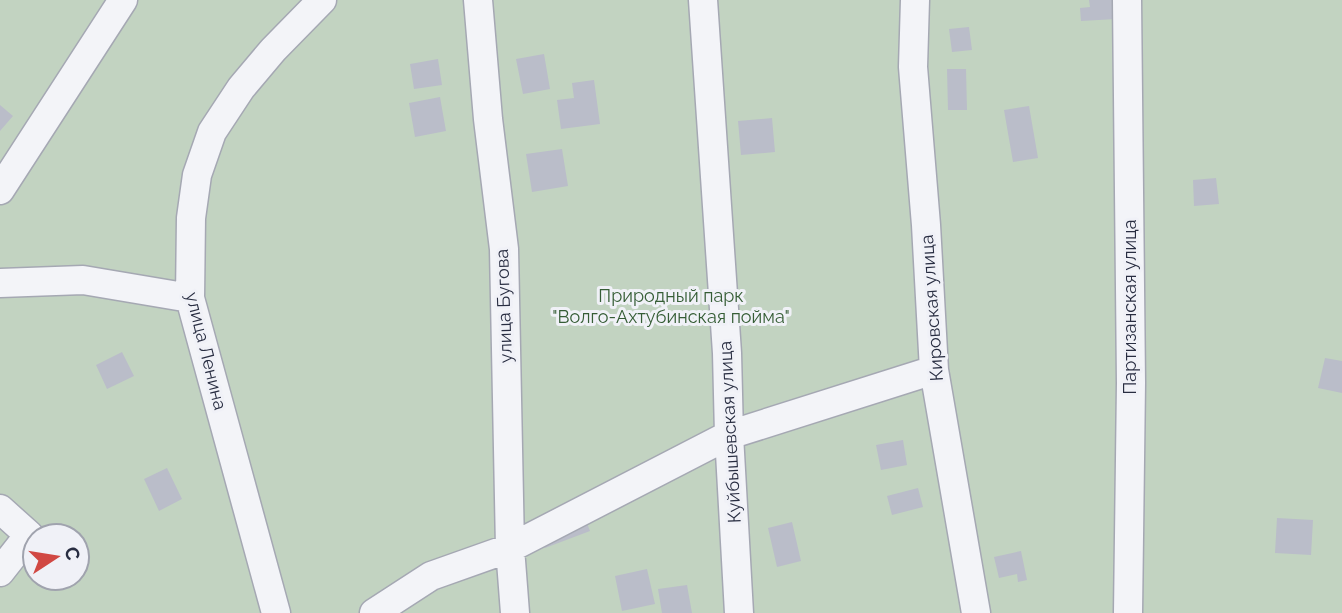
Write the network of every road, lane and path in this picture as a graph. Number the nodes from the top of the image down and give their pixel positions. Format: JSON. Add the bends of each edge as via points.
{"nodes":[{"id":1,"x":123,"y":0,"type":"edge"},
{"id":2,"x":322,"y":0,"type":"edge"},
{"id":3,"x":478,"y":0,"type":"edge"},
{"id":4,"x":703,"y":0,"type":"edge"},
{"id":5,"x":915,"y":0,"type":"edge"},
{"id":6,"x":1127,"y":0,"type":"edge"},
{"id":7,"x":0,"y":190,"type":"edge"},
{"id":8,"x":0,"y":283,"type":"edge"},
{"id":9,"x":190,"y":298,"type":"junction"},
{"id":10,"x":934,"y":370,"type":"junction"},
{"id":11,"x":729,"y":435,"type":"junction"},
{"id":12,"x":0,"y":509,"type":"edge"},
{"id":13,"x":510,"y":548,"type":"junction"},
{"id":14,"x":0,"y":572,"type":"edge"},
{"id":15,"x":276,"y":613,"type":"edge"},
{"id":16,"x":374,"y":613,"type":"edge"},
{"id":17,"x":514,"y":613,"type":"edge"},
{"id":18,"x":739,"y":613,"type":"edge"},
{"id":19,"x":976,"y":613,"type":"edge"},
{"id":20,"x":1128,"y":613,"type":"edge"}],
"edges":[{"from":1,"to":7,"type":"street"},
{"from":2,"to":9,"type":"street","name":"улица Ленина","via":[[248,78],[212,132],[191,218]]},
{"from":3,"to":13,"type":"street","name":"улица Бугова","via":[[503,249]]},
{"from":4,"to":11,"type":"street","name":"Куйбышевская улица"},
{"from":5,"to":10,"type":"street","name":"Кировская улица","via":[[913,67]]},
{"from":6,"to":20,"type":"street","name":"Партизанская улица"},
{"from":8,"to":9,"type":"street","via":[[83,280]]},
{"from":9,"to":15,"type":"street","name":"улица Ленина"},
{"from":10,"to":11,"type":"street"},
{"from":10,"to":19,"type":"street","name":"Кировская улица"},
{"from":11,"to":13,"type":"street"},
{"from":11,"to":18,"type":"street","name":"Куйбышевская улица"},
{"from":12,"to":14,"type":"street","via":[[29,535]]},
{"from":13,"to":16,"type":"street","via":[[431,576]]},
{"from":13,"to":17,"type":"street","name":"улица Бугова"}]}
